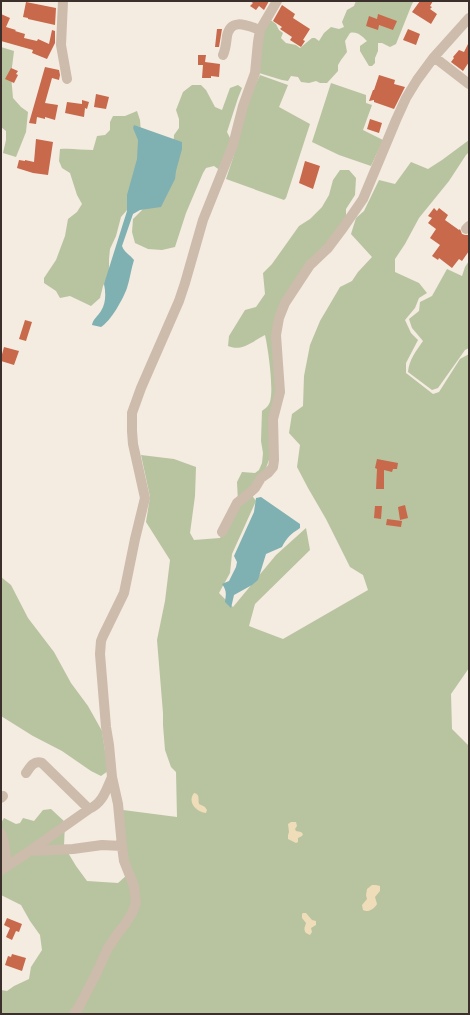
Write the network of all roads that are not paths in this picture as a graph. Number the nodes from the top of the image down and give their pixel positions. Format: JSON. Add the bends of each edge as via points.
{"nodes":[{"id":1,"x":63,"y":1,"type":"edge"},
{"id":2,"x":277,"y":1,"type":"edge"},
{"id":3,"x":469,"y":18,"type":"edge"},
{"id":4,"x":260,"y":30,"type":"junction"},
{"id":5,"x":223,"y":55,"type":"dead end"},
{"id":6,"x":434,"y":57,"type":"junction"},
{"id":7,"x":67,"y":79,"type":"dead end"},
{"id":8,"x":469,"y":84,"type":"edge"},
{"id":9,"x":222,"y":532,"type":"dead end"},
{"id":10,"x":26,"y":773,"type":"dead end"},
{"id":11,"x":112,"y":777,"type":"junction"},
{"id":12,"x":89,"y":809,"type":"junction"},
{"id":13,"x":1,"y":833,"type":"edge"},
{"id":14,"x":122,"y":846,"type":"junction"},
{"id":15,"x":30,"y":851,"type":"junction"},
{"id":16,"x":4,"y":868,"type":"edge"},
{"id":17,"x":74,"y":1014,"type":"edge"}],
"edges":[{"from":1,"to":7,"type":"street","via":[[61,45]]},
{"from":2,"to":4,"type":"street"},
{"from":3,"to":6,"type":"street"},
{"from":4,"to":5,"type":"street","via":[[243,24],[232,27],[227,34]]},
{"from":4,"to":11,"type":"street","via":[[255,73],[233,145],[203,220],[179,301],[140,388],[132,413],[133,444],[146,498],[124,593],[101,641],[100,654]]},
{"from":6,"to":8,"type":"street"},
{"from":6,"to":9,"type":"street","via":[[406,98],[363,199],[328,248],[310,265],[285,302],[276,335],[280,392],[273,419],[274,460],[268,473],[237,503]]},
{"from":10,"to":12,"type":"street","via":[[32,764],[42,763]]},
{"from":11,"to":12,"type":"street","via":[[102,800]]},
{"from":11,"to":14,"type":"street"},
{"from":12,"to":15,"type":"street"},
{"from":13,"to":16,"type":"street","via":[[4,843]]},
{"from":14,"to":15,"type":"street","via":[[102,845]]},
{"from":14,"to":17,"type":"street","via":[[124,861],[134,886],[136,903],[126,923],[108,948]]},
{"from":15,"to":16,"type":"street"}]}
